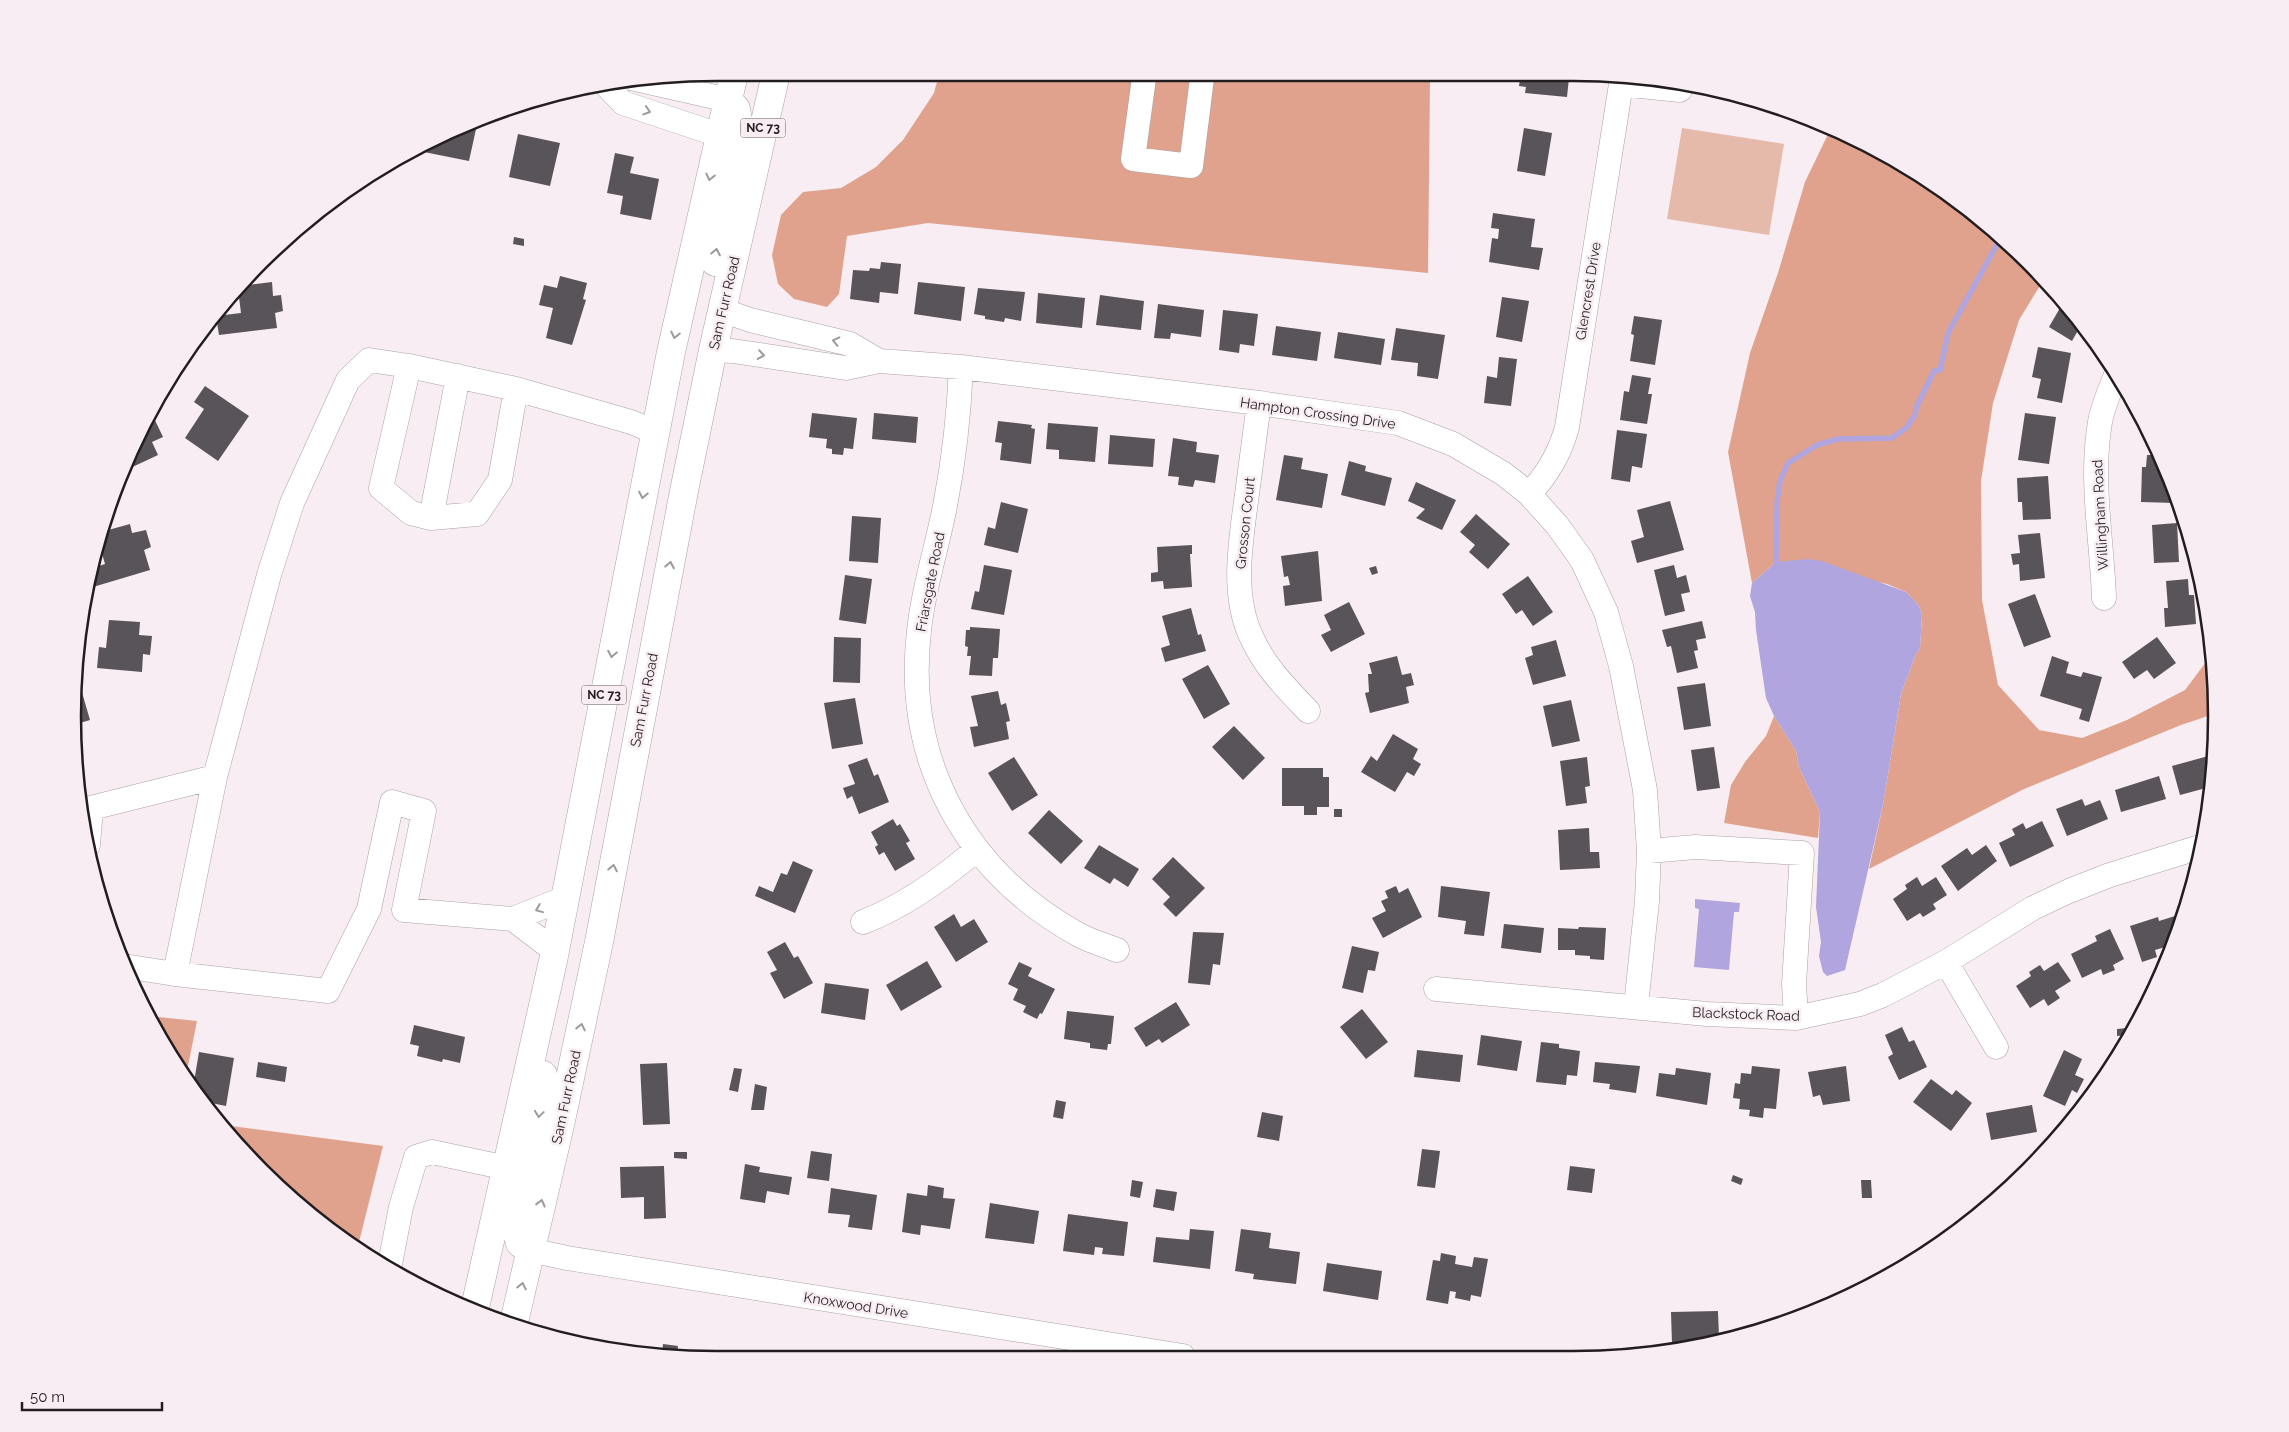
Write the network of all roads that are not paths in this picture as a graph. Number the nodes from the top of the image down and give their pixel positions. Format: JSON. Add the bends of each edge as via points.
{"nodes":[{"id":1,"x":773,"y":81,"type":"edge"},
{"id":2,"x":1144,"y":81,"type":"edge"},
{"id":3,"x":1202,"y":81,"type":"edge"},
{"id":4,"x":676,"y":83,"type":"edge"},
{"id":5,"x":1621,"y":84,"type":"edge"},
{"id":6,"x":731,"y":89,"type":"edge"},
{"id":7,"x":614,"y":90,"type":"edge"},
{"id":8,"x":719,"y":135,"type":"junction"},
{"id":9,"x":722,"y":310,"type":"junction"},
{"id":10,"x":713,"y":350,"type":"junction"},
{"id":11,"x":879,"y":361,"type":"junction"},
{"id":12,"x":410,"y":366,"type":"junction"},
{"id":13,"x":961,"y":367,"type":"junction"},
{"id":14,"x":458,"y":376,"type":"junction"},
{"id":15,"x":2113,"y":383,"type":"edge"},
{"id":16,"x":516,"y":390,"type":"junction"},
{"id":17,"x":1259,"y":404,"type":"junction"},
{"id":18,"x":655,"y":432,"type":"junction"},
{"id":19,"x":684,"y":491,"type":"junction"},
{"id":20,"x":1529,"y":494,"type":"junction"},
{"id":21,"x":431,"y":518,"type":"junction"},
{"id":22,"x":2104,"y":598,"type":"dead end"},
{"id":23,"x":1308,"y":711,"type":"dead end"},
{"id":24,"x":215,"y":777,"type":"junction"},
{"id":25,"x":90,"y":820,"type":"edge"},
{"id":26,"x":2194,"y":849,"type":"edge"},
{"id":27,"x":976,"y":850,"type":"junction"},
{"id":28,"x":1649,"y":851,"type":"junction"},
{"id":29,"x":565,"y":898,"type":"junction"},
{"id":30,"x":369,"y":909,"type":"junction"},
{"id":31,"x":404,"y":910,"type":"junction"},
{"id":32,"x":512,"y":919,"type":"junction"},
{"id":33,"x":863,"y":922,"type":"dead end"},
{"id":34,"x":1117,"y":950,"type":"dead end"},
{"id":35,"x":554,"y":956,"type":"junction"},
{"id":36,"x":1946,"y":962,"type":"junction"},
{"id":37,"x":134,"y":968,"type":"edge"},
{"id":38,"x":174,"y":974,"type":"junction"},
{"id":39,"x":1436,"y":988,"type":"dead end"},
{"id":40,"x":1636,"y":1006,"type":"junction"},
{"id":41,"x":1796,"y":1018,"type":"junction"},
{"id":42,"x":1996,"y":1047,"type":"dead end"},
{"id":43,"x":507,"y":1168,"type":"junction"},
{"id":44,"x":530,"y":1250,"type":"junction"},
{"id":45,"x":391,"y":1261,"type":"edge"},
{"id":46,"x":476,"y":1303,"type":"edge"},
{"id":47,"x":515,"y":1318,"type":"edge"},
{"id":48,"x":1152,"y":1351,"type":"edge"}],
"edges":[{"from":1,"to":9,"type":"main road","name":"Sam Furr Road","number":"NC 73"},
{"from":2,"to":3,"type":"street","via":[[1133,159],[1191,166]]},
{"from":4,"to":6,"type":"street"},
{"from":5,"to":20,"type":"street","name":"Glencrest Drive","via":[[1567,427],[1556,460]]},
{"from":6,"to":8,"type":"main road","number":"NC 73"},
{"from":19,"to":6,"type":"main road","one_way":true,"via":[[710,284],[740,132]]},
{"from":7,"to":8,"type":"street","one_way":true,"via":[[624,103]]},
{"from":8,"to":18,"type":"main road","number":"NC 73","one_way":true},
{"from":9,"to":10,"type":"main road","name":"Sam Furr Road","number":"NC 73"},
{"from":11,"to":9,"type":"street","name":"Hampton Crossing Drive","one_way":true,"via":[[850,344]]},
{"from":10,"to":11,"type":"street","name":"Hampton Crossing Drive","one_way":true,"via":[[846,368]]},
{"from":10,"to":19,"type":"main road","name":"Sam Furr Road","number":"NC 73"},
{"from":11,"to":13,"type":"street","name":"Hampton Crossing Drive"},
{"from":12,"to":14,"type":"street"},
{"from":12,"to":21,"type":"street","via":[[381,488],[412,513]]},
{"from":12,"to":24,"type":"street","via":[[369,360],[348,380],[292,503],[269,575]]},
{"from":13,"to":17,"type":"street","name":"Hampton Crossing Drive"},
{"from":13,"to":27,"type":"street","name":"Friarsgate Road","via":[[953,459],[919,631],[916,689],[926,749],[933,770],[957,820]]},
{"from":14,"to":16,"type":"street"},
{"from":14,"to":21,"type":"street"},
{"from":15,"to":22,"type":"street","name":"Willingham Road","via":[[2100,421],[2096,457]]},
{"from":16,"to":18,"type":"street","via":[[631,422]]},
{"from":16,"to":21,"type":"street","via":[[500,480],[477,514]]},
{"from":17,"to":20,"type":"street","name":"Hampton Crossing Drive","via":[[1398,423],[1453,444],[1504,474]]},
{"from":17,"to":23,"type":"street","name":"Grosson Court","via":[[1239,552],[1242,599],[1250,635],[1260,653],[1277,679]]},
{"from":18,"to":29,"type":"main road","number":"NC 73","one_way":true},
{"from":44,"to":19,"type":"main road","name":"Sam Furr Road","number":"NC 73","one_way":true,"via":[[599,942]]},
{"from":20,"to":28,"type":"street","name":"Hampton Crossing Drive","via":[[1582,560],[1606,612],[1631,711],[1645,790]]},
{"from":24,"to":25,"type":"street","via":[[91,808]]},
{"from":24,"to":38,"type":"street"},
{"from":26,"to":36,"type":"street","name":"Blackstock Road","via":[[2110,874],[2070,891],[2033,908]]},
{"from":27,"to":33,"type":"street","via":[[931,886],[880,916]]},
{"from":27,"to":34,"type":"street","name":"Friarsgate Road","via":[[1010,886],[1054,920],[1080,936]]},
{"from":28,"to":40,"type":"street","name":"Hampton Crossing Drive"},
{"from":28,"to":41,"type":"street","via":[[1695,847],[1802,853],[1794,984]]},
{"from":29,"to":32,"type":"street","one_way":true},
{"from":29,"to":35,"type":"main road","number":"NC 73"},
{"from":30,"to":31,"type":"street"},
{"from":30,"to":31,"type":"street","via":[[392,802],[424,811]]},
{"from":30,"to":38,"type":"street","via":[[328,991]]},
{"from":31,"to":32,"type":"street"},
{"from":32,"to":35,"type":"street"},
{"from":35,"to":43,"type":"main road","number":"NC 73"},
{"from":35,"to":44,"type":"main road","one_way":true,"via":[[539,1117],[517,1218],[520,1243]]},
{"from":36,"to":41,"type":"street","name":"Blackstock Road","via":[[1860,1004]]},
{"from":36,"to":42,"type":"street"},
{"from":37,"to":38,"type":"street"},
{"from":39,"to":40,"type":"street","name":"Blackstock Road"},
{"from":40,"to":41,"type":"street","name":"Blackstock Road","via":[[1707,1014]]},
{"from":43,"to":45,"type":"street","via":[[432,1152],[416,1157],[401,1207]]},
{"from":43,"to":46,"type":"main road","number":"NC 73"},
{"from":47,"to":44,"type":"main road","name":"Sam Furr Road","number":"NC 73","one_way":true},
{"from":44,"to":48,"type":"street","name":"Knoxwood Drive"}]}
